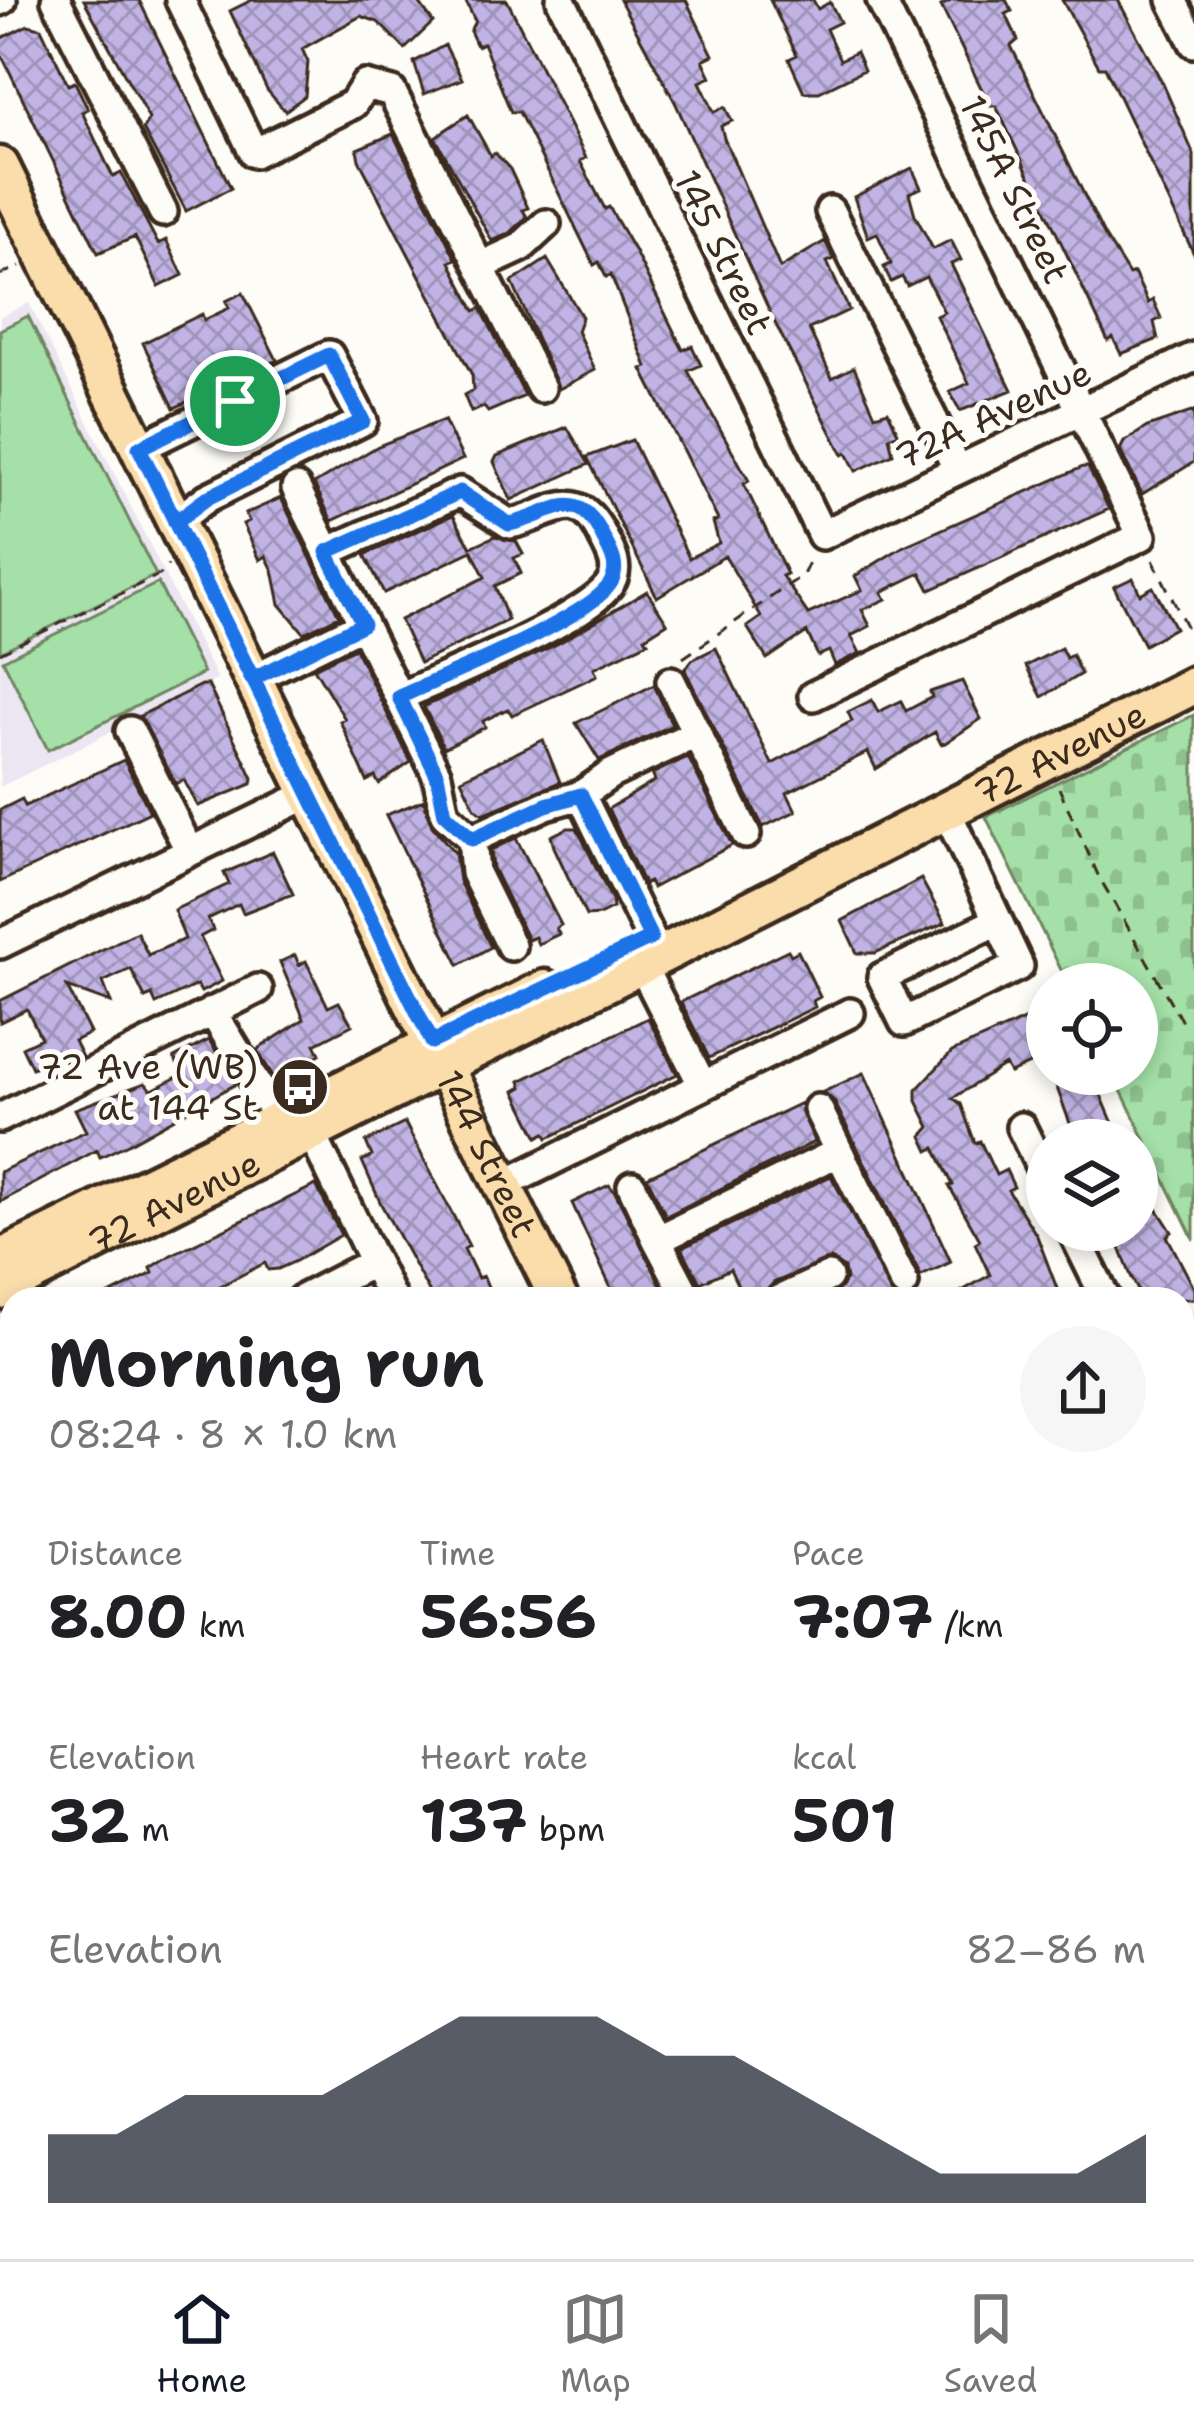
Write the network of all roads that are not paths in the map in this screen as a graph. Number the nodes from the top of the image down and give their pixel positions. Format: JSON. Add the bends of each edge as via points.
{"nodes":[{"id":1,"x":56,"y":0,"type":"edge"},
{"id":2,"x":180,"y":0,"type":"edge"},
{"id":3,"x":561,"y":0,"type":"edge"},
{"id":4,"x":881,"y":0,"type":"edge"},
{"id":5,"x":1172,"y":0,"type":"edge"},
{"id":6,"x":1194,"y":43,"type":"edge"},
{"id":7,"x":4,"y":183,"type":"edge"},
{"id":8,"x":830,"y":211,"type":"dead end"},
{"id":9,"x":163,"y":212,"type":"dead end"},
{"id":10,"x":546,"y":224,"type":"dead end"},
{"id":11,"x":481,"y":266,"type":"junction"},
{"id":12,"x":1194,"y":357,"type":"edge"},
{"id":13,"x":541,"y":388,"type":"dead end"},
{"id":14,"x":1084,"y":411,"type":"junction"},
{"id":15,"x":139,"y":448,"type":"junction"},
{"id":16,"x":958,"y":470,"type":"junction"},
{"id":17,"x":296,"y":488,"type":"dead end"},
{"id":18,"x":175,"y":522,"type":"junction"},
{"id":19,"x":816,"y":546,"type":"joint"},
{"id":20,"x":327,"y":552,"type":"junction"},
{"id":21,"x":363,"y":624,"type":"junction"},
{"id":22,"x":252,"y":679,"type":"junction"},
{"id":23,"x":671,"y":681,"type":"road end"},
{"id":24,"x":1194,"y":685,"type":"edge"},
{"id":25,"x":813,"y":696,"type":"dead end"},
{"id":26,"x":399,"y":697,"type":"junction"},
{"id":27,"x":130,"y":731,"type":"dead end"},
{"id":28,"x":693,"y":735,"type":"junction"},
{"id":29,"x":309,"y":794,"type":"junction"},
{"id":30,"x":581,"y":795,"type":"junction"},
{"id":31,"x":935,"y":813,"type":"junction"},
{"id":32,"x":746,"y":834,"type":"dead end"},
{"id":33,"x":472,"y":839,"type":"junction"},
{"id":34,"x":190,"y":852,"type":"junction"},
{"id":35,"x":998,"y":921,"type":"junction"},
{"id":36,"x":0,"y":944,"type":"edge"},
{"id":37,"x":511,"y":946,"type":"dead end"},
{"id":38,"x":647,"y":953,"type":"junction"},
{"id":39,"x":258,"y":989,"type":"dead end"},
{"id":40,"x":212,"y":1011,"type":"junction"},
{"id":41,"x":850,"y":1013,"type":"dead end"},
{"id":42,"x":438,"y":1054,"type":"junction"},
{"id":43,"x":703,"y":1086,"type":"junction"},
{"id":44,"x":818,"y":1109,"type":"dead end"},
{"id":45,"x":0,"y":1118,"type":"edge"},
{"id":46,"x":295,"y":1126,"type":"junction"},
{"id":47,"x":1021,"y":1127,"type":"dead end"},
{"id":48,"x":1026,"y":1137,"type":"edge"},
{"id":49,"x":839,"y":1152,"type":"junction"},
{"id":50,"x":503,"y":1185,"type":"junction"},
{"id":51,"x":632,"y":1186,"type":"dead end"},
{"id":52,"x":657,"y":1240,"type":"junction"},
{"id":53,"x":1082,"y":1251,"type":"edge"},
{"id":54,"x":0,"y":1259,"type":"edge"},
{"id":55,"x":374,"y":1262,"type":"junction"},
{"id":56,"x":828,"y":1277,"type":"dead end"},
{"id":57,"x":904,"y":1283,"type":"dead end"},
{"id":58,"x":5,"y":1287,"type":"edge"},
{"id":59,"x":325,"y":1287,"type":"edge"},
{"id":60,"x":386,"y":1287,"type":"edge"},
{"id":61,"x":553,"y":1287,"type":"edge"},
{"id":62,"x":682,"y":1287,"type":"edge"},
{"id":63,"x":807,"y":1287,"type":"edge"},
{"id":64,"x":1100,"y":1287,"type":"edge"}],
"edges":[{"from":1,"to":9,"type":"street"},
{"from":2,"to":11,"type":"street","via":[[254,153],[353,104],[365,85],[392,92]]},
{"from":3,"to":19,"type":"street","name":"145 Street"},
{"from":4,"to":14,"type":"street","name":"145A Street"},
{"from":5,"to":6,"type":"street"},
{"from":7,"to":15,"type":"main road","name":"144 Street"},
{"from":8,"to":16,"type":"street"},
{"from":10,"to":11,"type":"street","via":[[520,248]]},
{"from":11,"to":13,"type":"street"},
{"from":12,"to":14,"type":"street","name":"72A Avenue"},
{"from":14,"to":16,"type":"street","name":"72A Avenue"},
{"from":14,"to":25,"type":"street","name":"145A Street","via":[[1142,536]]},
{"from":15,"to":18,"type":"main road","name":"144 Street"},
{"from":15,"to":18,"type":"street","via":[[329,355],[363,421]]},
{"from":16,"to":19,"type":"street","name":"72A Avenue"},
{"from":17,"to":20,"type":"street"},
{"from":18,"to":22,"type":"main road","name":"144 Street"},
{"from":20,"to":21,"type":"street"},
{"from":20,"to":26,"type":"street","via":[[460,492],[509,524],[574,505],[593,518],[614,560],[604,593],[549,628]]},
{"from":21,"to":22,"type":"street"},
{"from":21,"to":26,"type":"street"},
{"from":22,"to":29,"type":"main road","name":"144 Street"},
{"from":23,"to":28,"type":"street"},
{"from":24,"to":31,"type":"main road","name":"72 Avenue"},
{"from":26,"to":33,"type":"street","via":[[437,775],[445,814]]},
{"from":27,"to":34,"type":"street"},
{"from":28,"to":30,"type":"street"},
{"from":28,"to":32,"type":"street"},
{"from":29,"to":34,"type":"street"},
{"from":29,"to":42,"type":"main road","name":"144 Street"},
{"from":30,"to":33,"type":"street"},
{"from":30,"to":38,"type":"street"},
{"from":31,"to":35,"type":"street"},
{"from":31,"to":38,"type":"main road","name":"72 Avenue"},
{"from":33,"to":37,"type":"street","via":[[475,873]]},
{"from":34,"to":36,"type":"street"},
{"from":35,"to":35,"type":"street","via":[[1019,965],[904,1022],[882,977]]},
{"from":38,"to":42,"type":"main road","name":"72 Avenue"},
{"from":38,"to":43,"type":"street"},
{"from":39,"to":40,"type":"street"},
{"from":40,"to":45,"type":"street"},
{"from":40,"to":46,"type":"street"},
{"from":41,"to":43,"type":"street"},
{"from":42,"to":46,"type":"main road","name":"72 Avenue"},
{"from":42,"to":50,"type":"main road","name":"144 Street"},
{"from":43,"to":50,"type":"street"},
{"from":44,"to":49,"type":"street"},
{"from":46,"to":54,"type":"main road","name":"72 Avenue"},
{"from":46,"to":55,"type":"street"},
{"from":46,"to":58,"type":"main road","name":"72 Avenue"},
{"from":47,"to":48,"type":"street"},
{"from":49,"to":52,"type":"street"},
{"from":49,"to":57,"type":"street"},
{"from":50,"to":61,"type":"main road","name":"144 Street"},
{"from":51,"to":52,"type":"street"},
{"from":52,"to":62,"type":"street"},
{"from":53,"to":64,"type":"street"},
{"from":55,"to":59,"type":"street"},
{"from":55,"to":60,"type":"street"},
{"from":56,"to":63,"type":"street"}]}
